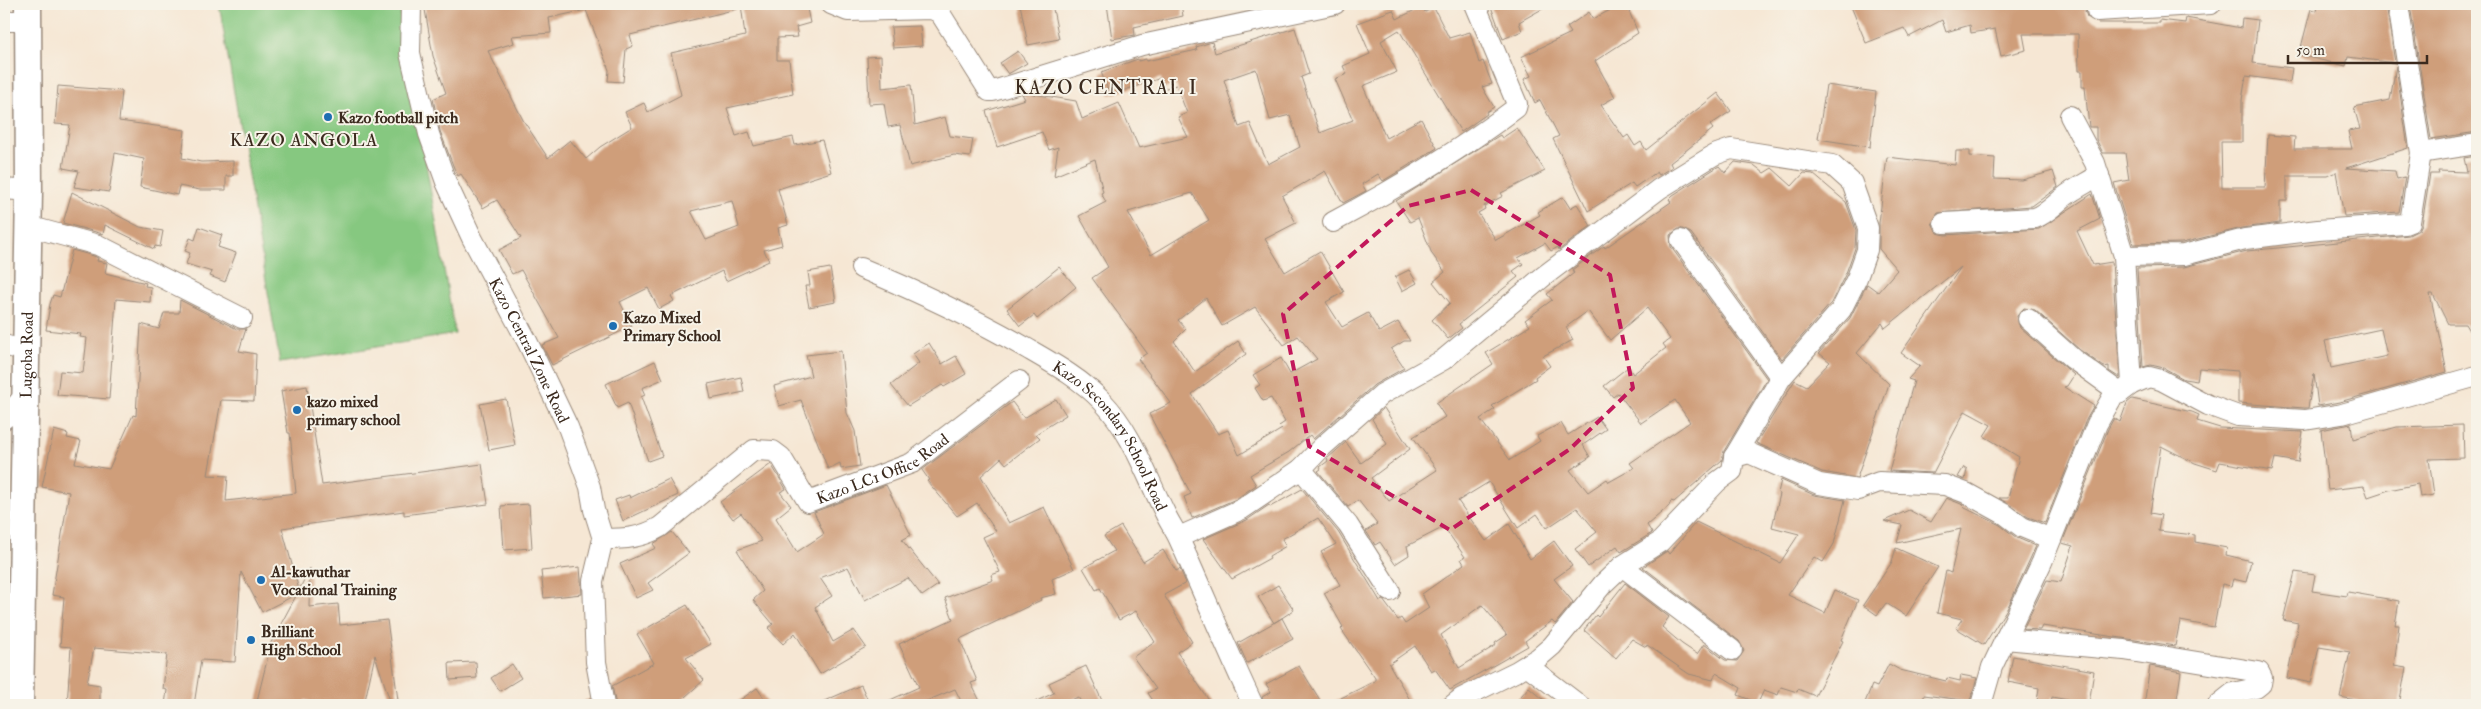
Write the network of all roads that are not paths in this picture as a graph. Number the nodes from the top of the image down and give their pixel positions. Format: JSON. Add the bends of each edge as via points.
{"nodes":[{"id":1,"x":411,"y":4,"type":"edge"},
{"id":2,"x":831,"y":4,"type":"edge"},
{"id":3,"x":1335,"y":4,"type":"edge"},
{"id":4,"x":1475,"y":4,"type":"edge"},
{"id":5,"x":2211,"y":4,"type":"edge"},
{"id":6,"x":2398,"y":4,"type":"edge"},
{"id":7,"x":2098,"y":11,"type":"dead end"},
{"id":8,"x":20,"y":15,"type":"edge"},
{"id":9,"x":2070,"y":116,"type":"dead end"},
{"id":10,"x":2477,"y":144,"type":"edge"},
{"id":11,"x":2421,"y":153,"type":"junction"},
{"id":12,"x":2099,"y":176,"type":"junction"},
{"id":13,"x":16,"y":190,"type":"edge"},
{"id":14,"x":1333,"y":222,"type":"dead end"},
{"id":15,"x":1944,"y":223,"type":"dead end"},
{"id":16,"x":28,"y":226,"type":"junction"},
{"id":17,"x":1682,"y":240,"type":"dead end"},
{"id":18,"x":2124,"y":256,"type":"junction"},
{"id":19,"x":862,"y":268,"type":"dead end"},
{"id":20,"x":242,"y":318,"type":"dead end"},
{"id":21,"x":2028,"y":319,"type":"dead end"},
{"id":22,"x":15,"y":348,"type":"edge"},
{"id":23,"x":2477,"y":376,"type":"edge"},
{"id":24,"x":1780,"y":378,"type":"junction"},
{"id":25,"x":1019,"y":381,"type":"dead end"},
{"id":26,"x":2126,"y":388,"type":"junction"},
{"id":27,"x":25,"y":395,"type":"junction"},
{"id":28,"x":4,"y":420,"type":"edge"},
{"id":29,"x":1734,"y":457,"type":"junction"},
{"id":30,"x":1301,"y":469,"type":"junction"},
{"id":31,"x":1178,"y":537,"type":"junction"},
{"id":32,"x":604,"y":539,"type":"junction"},
{"id":33,"x":2051,"y":539,"type":"junction"},
{"id":34,"x":1622,"y":566,"type":"junction"},
{"id":35,"x":1390,"y":591,"type":"dead end"},
{"id":36,"x":2005,"y":639,"type":"junction"},
{"id":37,"x":1732,"y":650,"type":"dead end"},
{"id":38,"x":1528,"y":666,"type":"junction"},
{"id":39,"x":14,"y":703,"type":"edge"},
{"id":40,"x":604,"y":705,"type":"edge"},
{"id":41,"x":1253,"y":705,"type":"edge"},
{"id":42,"x":1453,"y":705,"type":"edge"},
{"id":43,"x":1579,"y":705,"type":"edge"},
{"id":44,"x":1981,"y":705,"type":"edge"},
{"id":45,"x":2218,"y":705,"type":"edge"}],
"edges":[{"from":1,"to":32,"type":"street","name":"Kazo Central Zone Road","via":[[410,53],[429,134],[446,182],[568,427],[584,468]]},
{"from":2,"to":3,"type":"street","via":[[848,11],[922,8],[940,13],[989,91],[1142,45]]},
{"from":4,"to":14,"type":"street","via":[[1516,108],[1474,140],[1383,196]]},
{"from":5,"to":7,"type":"street"},
{"from":6,"to":11,"type":"street"},
{"from":8,"to":13,"type":"street","name":"Lugoba Road"},
{"from":9,"to":12,"type":"street"},
{"from":10,"to":11,"type":"street"},
{"from":11,"to":18,"type":"street","via":[[2413,216],[2405,224],[2318,230],[2245,240],[2184,254]]},
{"from":12,"to":15,"type":"street","via":[[2071,191],[2044,215],[2035,218]]},
{"from":12,"to":18,"type":"street"},
{"from":13,"to":16,"type":"street","name":"Lugoba Road"},
{"from":16,"to":20,"type":"street","via":[[98,245]]},
{"from":16,"to":22,"type":"street","name":"Lugoba Road"},
{"from":17,"to":24,"type":"street"},
{"from":18,"to":26,"type":"street"},
{"from":19,"to":31,"type":"street","name":"Kazo Secondary School Road","via":[[979,320],[1086,386],[1104,402],[1123,428]]},
{"from":21,"to":26,"type":"street","via":[[2073,359]]},
{"from":22,"to":27,"type":"street","name":"Lugoba Road"},
{"from":23,"to":26,"type":"street","via":[[2342,414],[2305,420],[2238,416],[2150,377]]},
{"from":24,"to":29,"type":"street"},
{"from":24,"to":30,"type":"street","via":[[1841,310],[1867,250],[1868,228],[1852,183],[1832,165],[1731,150],[1714,155],[1659,189],[1544,276],[1443,360],[1382,394]]},
{"from":25,"to":32,"type":"street","name":"Kazo LC1 Office Road","via":[[912,463],[828,495],[808,502],[781,458],[773,451],[754,450],[660,527],[644,536]]},
{"from":26,"to":33,"type":"street","via":[[2114,396],[2103,412]]},
{"from":27,"to":28,"type":"street"},
{"from":27,"to":39,"type":"street","name":"Lugoba Road"},
{"from":29,"to":33,"type":"street","via":[[1749,453],[1819,484],[1858,490],[1879,482],[1945,485]]},
{"from":29,"to":34,"type":"street","via":[[1732,471],[1717,482],[1660,542]]},
{"from":30,"to":31,"type":"street","via":[[1242,509]]},
{"from":30,"to":35,"type":"street","via":[[1348,525]]},
{"from":31,"to":41,"type":"street","name":"Kazo Secondary School Road"},
{"from":32,"to":40,"type":"street","via":[[593,581],[596,662]]},
{"from":33,"to":36,"type":"street"},
{"from":34,"to":37,"type":"street"},
{"from":34,"to":38,"type":"street","via":[[1552,646]]},
{"from":36,"to":44,"type":"street","via":[[1992,667]]},
{"from":36,"to":45,"type":"street","via":[[2124,650],[2259,672],[2261,684],[2233,694]]},
{"from":38,"to":42,"type":"street"},
{"from":38,"to":43,"type":"street"}]}
